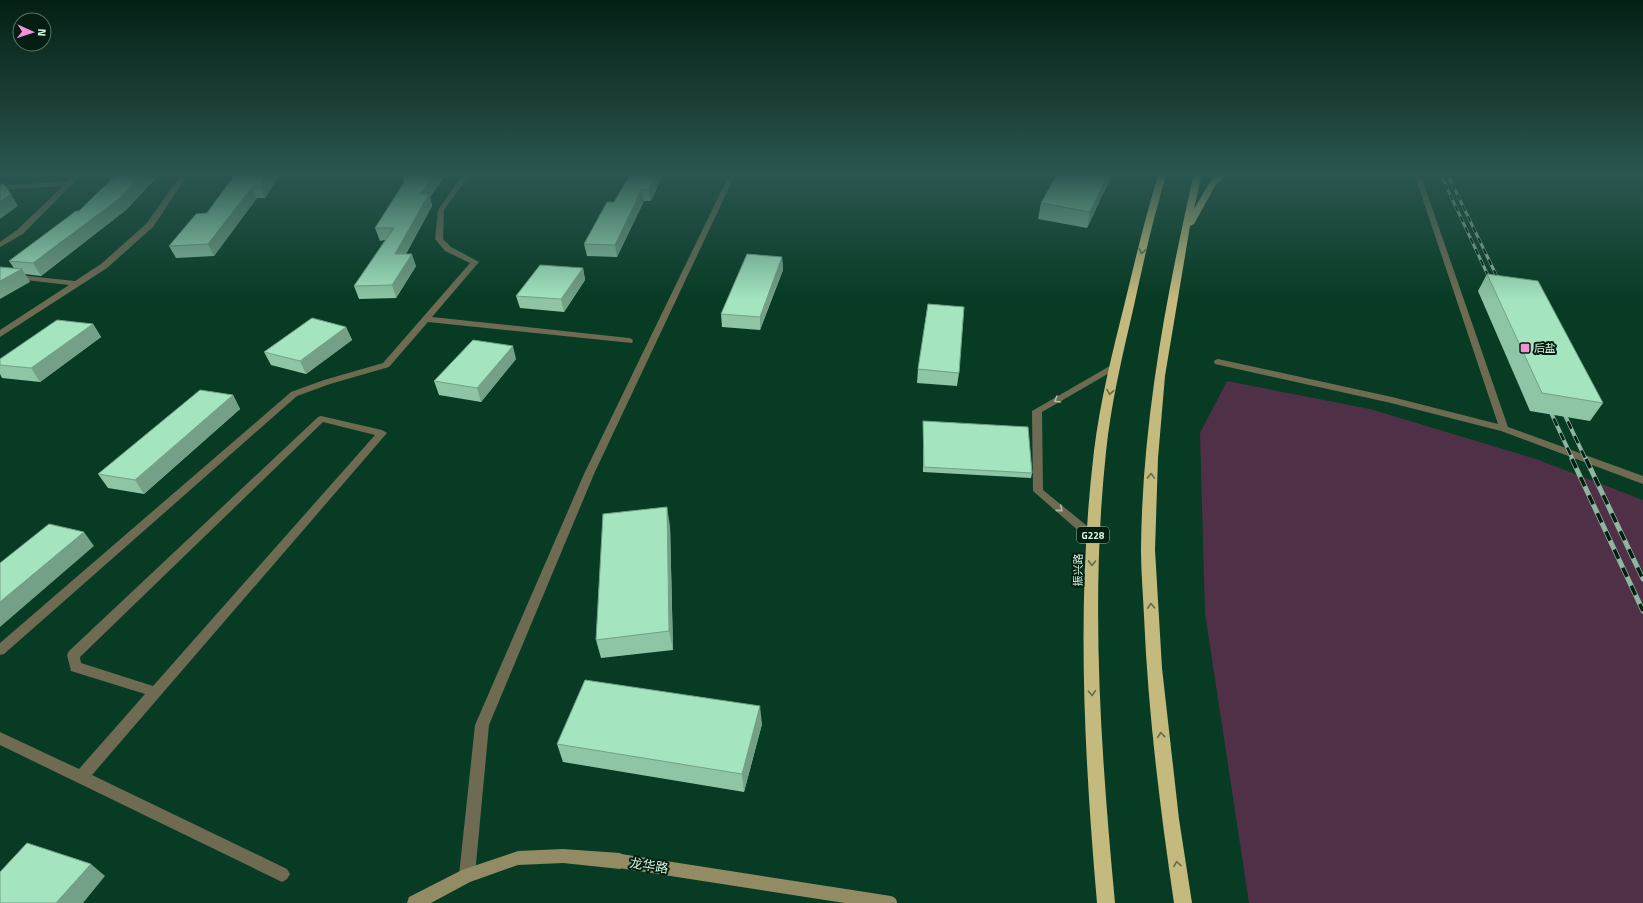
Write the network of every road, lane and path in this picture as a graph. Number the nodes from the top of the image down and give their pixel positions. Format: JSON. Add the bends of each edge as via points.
{"nodes":[{"id":1,"x":38,"y":215,"type":"edge"},
{"id":2,"x":157,"y":215,"type":"edge"},
{"id":3,"x":441,"y":215,"type":"edge"},
{"id":4,"x":713,"y":215,"type":"edge"},
{"id":5,"x":1151,"y":215,"type":"edge"},
{"id":6,"x":1189,"y":215,"type":"edge"},
{"id":7,"x":1195,"y":215,"type":"edge"},
{"id":8,"x":1431,"y":215,"type":"edge"},
{"id":9,"x":1184,"y":236,"type":"junction"},
{"id":10,"x":0,"y":245,"type":"edge"},
{"id":11,"x":0,"y":275,"type":"edge"},
{"id":12,"x":77,"y":284,"type":"junction"},
{"id":13,"x":425,"y":319,"type":"junction"},
{"id":14,"x":0,"y":334,"type":"edge"},
{"id":15,"x":629,"y":341,"type":"dead end"},
{"id":16,"x":1218,"y":362,"type":"dead end"},
{"id":17,"x":1115,"y":366,"type":"junction"},
{"id":18,"x":1504,"y":429,"type":"junction"},
{"id":19,"x":1643,"y":480,"type":"edge"},
{"id":20,"x":1093,"y":537,"type":"junction"},
{"id":21,"x":0,"y":650,"type":"edge"},
{"id":22,"x":155,"y":692,"type":"junction"},
{"id":23,"x":0,"y":738,"type":"edge"},
{"id":24,"x":81,"y":776,"type":"junction"},
{"id":25,"x":282,"y":874,"type":"dead end"},
{"id":26,"x":467,"y":875,"type":"junction"},
{"id":27,"x":415,"y":903,"type":"edge"},
{"id":28,"x":890,"y":903,"type":"edge"},
{"id":29,"x":1106,"y":903,"type":"edge"},
{"id":30,"x":1183,"y":903,"type":"edge"}],
"edges":[{"from":1,"to":10,"type":"street","via":[[20,232]]},
{"from":2,"to":12,"type":"street","via":[[150,225],[104,266]]},
{"from":3,"to":13,"type":"street","via":[[439,239],[448,248],[475,262]]},
{"from":4,"to":26,"type":"street","via":[[589,474],[482,724]]},
{"from":5,"to":17,"type":"highway","name":"振兴路","number":"G228","one_way":true},
{"from":6,"to":9,"type":"highway"},
{"from":7,"to":9,"type":"highway"},
{"from":8,"to":18,"type":"street"},
{"from":30,"to":9,"type":"highway","one_way":true,"via":[[1170,819],[1154,668],[1148,550],[1152,458],[1160,376]]},
{"from":11,"to":12,"type":"street"},
{"from":12,"to":14,"type":"street"},
{"from":13,"to":15,"type":"street"},
{"from":13,"to":21,"type":"street","via":[[386,365],[294,394]]},
{"from":16,"to":18,"type":"street","via":[[1392,400]]},
{"from":17,"to":20,"type":"highway","name":"振兴路","number":"G228","one_way":true,"via":[[1100,450]]},
{"from":17,"to":20,"type":"street","one_way":true,"via":[[1038,411],[1038,491]]},
{"from":18,"to":19,"type":"street"},
{"from":20,"to":29,"type":"highway","name":"振兴路","number":"G228","one_way":true,"via":[[1090,654],[1097,801]]},
{"from":22,"to":22,"type":"street","via":[[351,468],[382,433],[321,419],[73,655],[75,667]]},
{"from":22,"to":24,"type":"street"},
{"from":23,"to":24,"type":"street"},
{"from":24,"to":25,"type":"street"},
{"from":26,"to":27,"type":"street","name":"龙华路"},
{"from":26,"to":28,"type":"street","name":"龙华路","bridge":true,"via":[[518,858],[563,856],[620,861]]}]}
